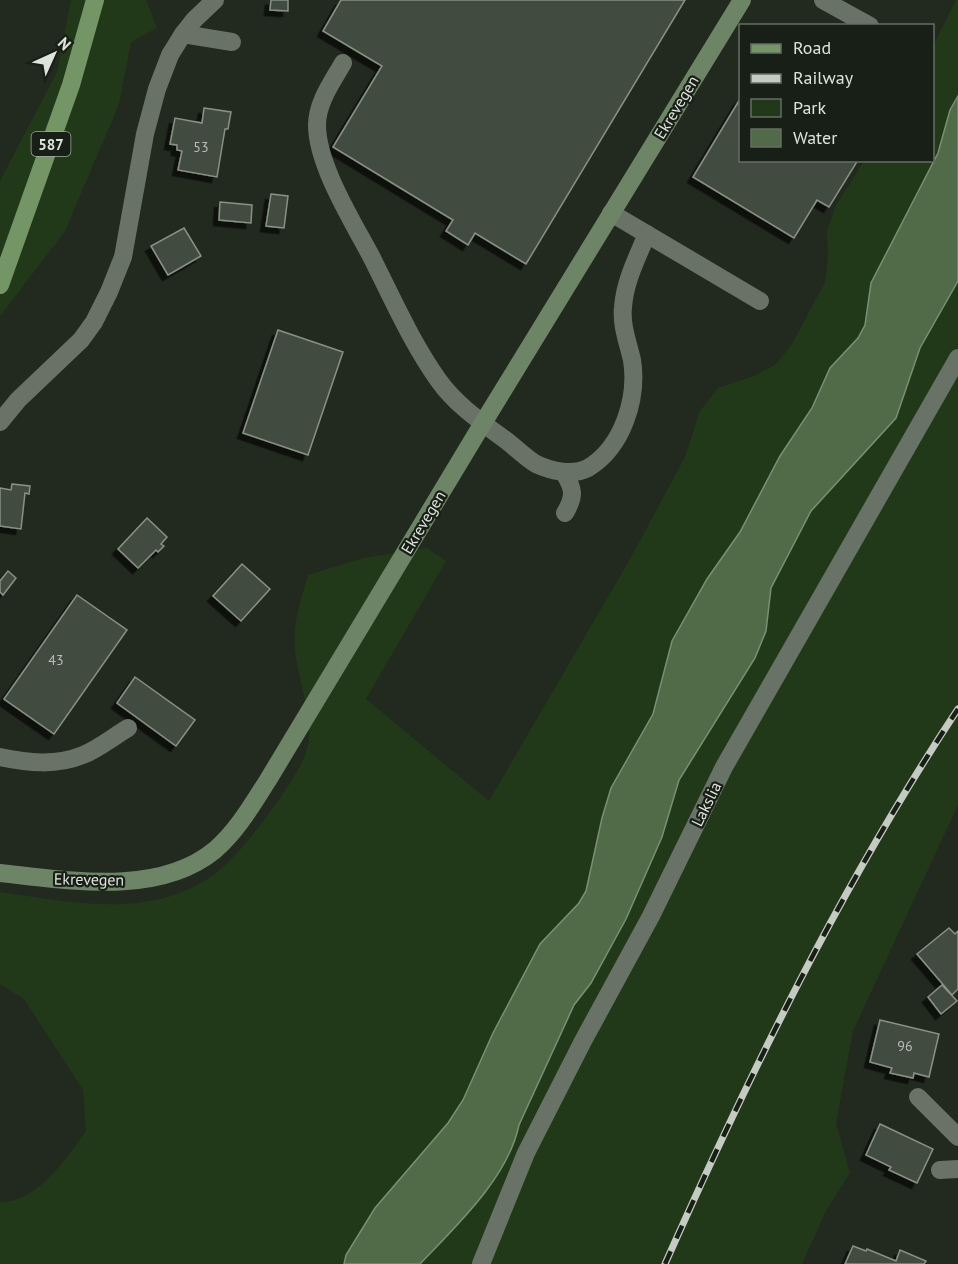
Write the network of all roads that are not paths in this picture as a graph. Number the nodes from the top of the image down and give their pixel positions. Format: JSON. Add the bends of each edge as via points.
{"nodes":[{"id":1,"x":95,"y":0,"type":"edge"},
{"id":2,"x":215,"y":0,"type":"edge"},
{"id":3,"x":742,"y":0,"type":"edge"},
{"id":4,"x":823,"y":0,"type":"edge"},
{"id":5,"x":866,"y":24,"type":"edge"},
{"id":6,"x":183,"y":34,"type":"junction"},
{"id":7,"x":232,"y":42,"type":"dead end"},
{"id":8,"x":344,"y":63,"type":"dead end"},
{"id":9,"x":611,"y":213,"type":"junction"},
{"id":10,"x":647,"y":234,"type":"junction"},
{"id":11,"x":0,"y":285,"type":"edge"},
{"id":12,"x":760,"y":301,"type":"dead end"},
{"id":13,"x":958,"y":358,"type":"edge"},
{"id":14,"x":0,"y":422,"type":"edge"},
{"id":15,"x":483,"y":423,"type":"junction"},
{"id":16,"x":564,"y":473,"type":"junction"},
{"id":17,"x":565,"y":513,"type":"dead end"},
{"id":18,"x":128,"y":728,"type":"dead end"},
{"id":19,"x":0,"y":757,"type":"edge"},
{"id":20,"x":0,"y":873,"type":"edge"},
{"id":21,"x":918,"y":1097,"type":"dead end"},
{"id":22,"x":958,"y":1137,"type":"edge"},
{"id":23,"x":481,"y":1264,"type":"edge"}],
"edges":[{"from":1,"to":11,"type":"main road","number":"587","via":[[71,85]]},
{"from":2,"to":6,"type":"street"},
{"from":3,"to":9,"type":"main road","name":"Ekrevegen"},
{"from":4,"to":5,"type":"street"},
{"from":6,"to":7,"type":"street"},
{"from":6,"to":14,"type":"street","via":[[157,89],[123,257],[109,292],[81,340]]},
{"from":8,"to":15,"type":"street","via":[[321,103],[317,123],[330,176],[418,348],[455,401]]},
{"from":9,"to":10,"type":"street"},
{"from":9,"to":15,"type":"main road","name":"Ekrevegen"},
{"from":10,"to":12,"type":"street"},
{"from":10,"to":16,"type":"street","via":[[626,283],[622,309],[632,362],[633,395],[619,436],[586,469]]},
{"from":13,"to":23,"type":"street","name":"Lakslia","via":[[724,767],[651,916],[526,1153]]},
{"from":15,"to":16,"type":"street","via":[[536,464]]},
{"from":15,"to":20,"type":"main road","name":"Ekrevegen","via":[[268,780],[214,851],[178,870],[121,881]]},
{"from":16,"to":17,"type":"street","via":[[572,487],[571,503]]},
{"from":18,"to":19,"type":"street","via":[[84,755],[54,762]]},
{"from":21,"to":22,"type":"street"}]}
